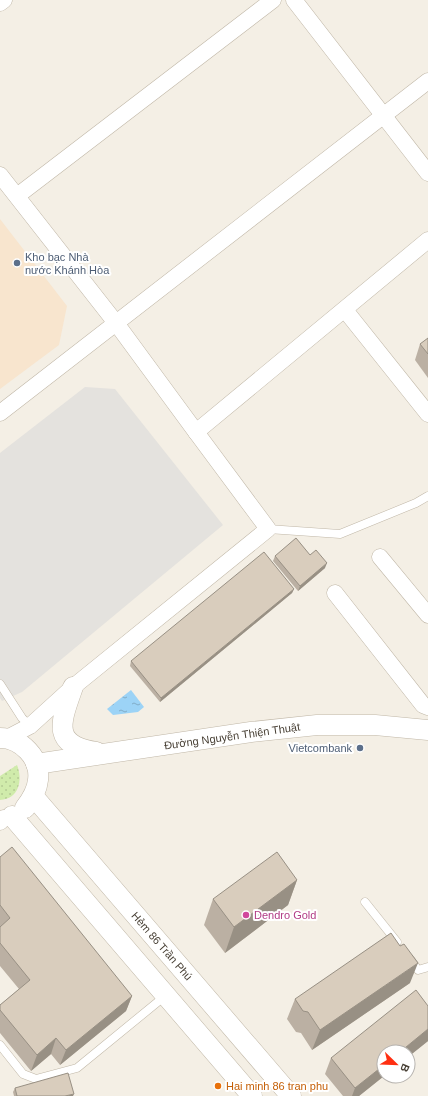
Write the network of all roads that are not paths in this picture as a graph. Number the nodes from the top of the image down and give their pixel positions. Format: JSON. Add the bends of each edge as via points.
{"nodes":[{"id":1,"x":4,"y":0,"type":"edge"},
{"id":2,"x":272,"y":0,"type":"edge"},
{"id":3,"x":294,"y":0,"type":"edge"},
{"id":4,"x":0,"y":3,"type":"edge"},
{"id":5,"x":428,"y":81,"type":"edge"},
{"id":6,"x":384,"y":115,"type":"junction"},
{"id":7,"x":428,"y":173,"type":"edge"},
{"id":8,"x":0,"y":175,"type":"edge"},
{"id":9,"x":17,"y":196,"type":"junction"},
{"id":10,"x":428,"y":240,"type":"edge"},
{"id":11,"x":345,"y":310,"type":"junction"},
{"id":12,"x":116,"y":323,"type":"junction"},
{"id":13,"x":0,"y":413,"type":"edge"},
{"id":14,"x":428,"y":414,"type":"edge"},
{"id":15,"x":196,"y":432,"type":"junction"},
{"id":16,"x":428,"y":496,"type":"edge"},
{"id":17,"x":268,"y":529,"type":"junction"},
{"id":18,"x":380,"y":557,"type":"dead end"},
{"id":19,"x":335,"y":593,"type":"dead end"},
{"id":20,"x":428,"y":615,"type":"edge"},
{"id":21,"x":0,"y":684,"type":"edge"},
{"id":22,"x":73,"y":687,"type":"junction"},
{"id":23,"x":428,"y":707,"type":"edge"},
{"id":24,"x":30,"y":726,"type":"junction"},
{"id":25,"x":428,"y":730,"type":"edge"},
{"id":26,"x":3,"y":738,"type":"edge"},
{"id":27,"x":102,"y":754,"type":"junction"},
{"id":28,"x":36,"y":764,"type":"junction"},
{"id":29,"x":34,"y":797,"type":"junction"},
{"id":30,"x":4,"y":819,"type":"edge"},
{"id":31,"x":366,"y":902,"type":"dead end"},
{"id":32,"x":428,"y":967,"type":"edge"},
{"id":33,"x":165,"y":996,"type":"junction"},
{"id":34,"x":0,"y":1045,"type":"edge"},
{"id":35,"x":252,"y":1096,"type":"edge"},
{"id":36,"x":291,"y":1096,"type":"edge"}],
"edges":[{"from":1,"to":4,"type":"street"},
{"from":2,"to":9,"type":"street"},
{"from":3,"to":6,"type":"street"},
{"from":5,"to":6,"type":"street"},
{"from":6,"to":7,"type":"street"},
{"from":6,"to":12,"type":"street"},
{"from":8,"to":9,"type":"street"},
{"from":9,"to":12,"type":"street"},
{"from":10,"to":11,"type":"street"},
{"from":11,"to":14,"type":"street"},
{"from":11,"to":15,"type":"street"},
{"from":12,"to":13,"type":"street"},
{"from":12,"to":15,"type":"street"},
{"from":15,"to":17,"type":"street"},
{"from":16,"to":17,"type":"lane","via":[[340,534]]},
{"from":17,"to":22,"type":"street"},
{"from":18,"to":20,"type":"street"},
{"from":19,"to":23,"type":"street","via":[[423,705]]},
{"from":21,"to":24,"type":"lane"},
{"from":22,"to":24,"type":"street"},
{"from":22,"to":27,"type":"street","via":[[62,719],[64,735],[76,748]]},
{"from":24,"to":26,"type":"street"},
{"from":25,"to":27,"type":"street","name":"Đường Nguyễn Thiện Thuật","via":[[317,725]]},
{"from":26,"to":28,"type":"street","via":[[21,744],[29,751]]},
{"from":27,"to":28,"type":"street","name":"Đường Nguyễn Thiện Thuật"},
{"from":28,"to":29,"type":"street","via":[[39,779]]},
{"from":29,"to":30,"type":"street","via":[[25,808]]},
{"from":29,"to":36,"type":"street","name":"Hẻm 86 Trần Phú"},
{"from":30,"to":33,"type":"street"},
{"from":31,"to":32,"type":"lane","via":[[418,970]]},
{"from":33,"to":34,"type":"lane","via":[[77,1068],[36,1079],[23,1074]]},
{"from":33,"to":35,"type":"street"}]}
